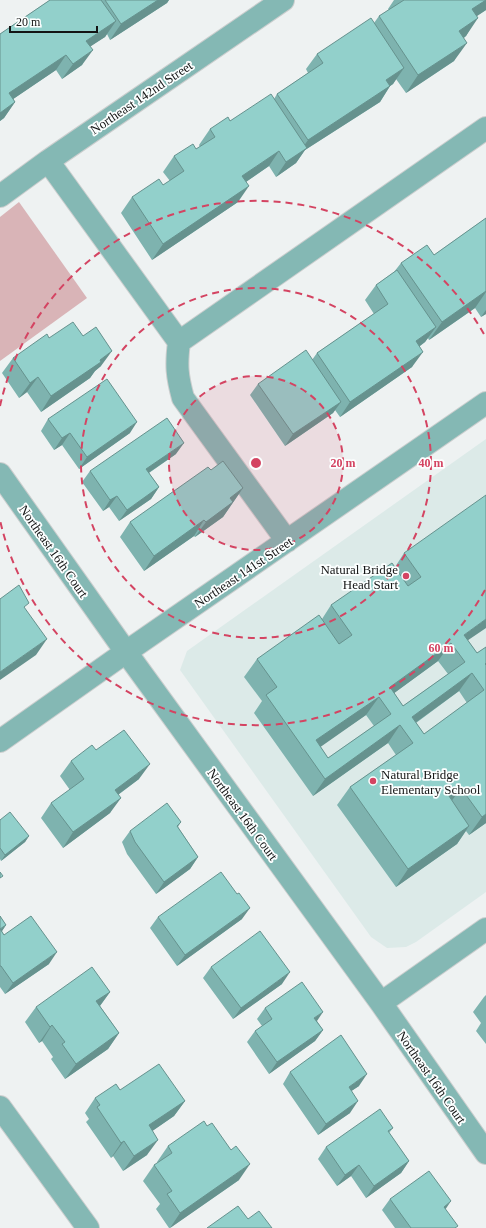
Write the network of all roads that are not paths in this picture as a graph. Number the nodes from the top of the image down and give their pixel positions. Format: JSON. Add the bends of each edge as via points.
{"nodes":[{"id":1,"x":283,"y":0,"type":"edge"},
{"id":2,"x":486,"y":128,"type":"edge"},
{"id":3,"x":48,"y":161,"type":"junction"},
{"id":4,"x":0,"y":196,"type":"edge"},
{"id":5,"x":179,"y":342,"type":"junction"},
{"id":6,"x":486,"y":403,"type":"edge"},
{"id":7,"x":0,"y":474,"type":"edge"},
{"id":8,"x":286,"y":542,"type":"junction"},
{"id":9,"x":126,"y":652,"type":"junction"},
{"id":10,"x":0,"y":741,"type":"edge"},
{"id":11,"x":486,"y":929,"type":"edge"},
{"id":12,"x":381,"y":1003,"type":"junction"},
{"id":13,"x":0,"y":1107,"type":"edge"},
{"id":14,"x":486,"y":1153,"type":"edge"},
{"id":15,"x":79,"y":1225,"type":"edge"}],
"edges":[{"from":1,"to":3,"type":"street","name":"Northeast 142nd Street"},
{"from":2,"to":5,"type":"street"},
{"from":3,"to":4,"type":"street","name":"Northeast 142nd Street"},
{"from":3,"to":5,"type":"street"},
{"from":5,"to":8,"type":"street","via":[[176,362],[183,398]]},
{"from":6,"to":8,"type":"street","name":"Northeast 141st Street"},
{"from":7,"to":9,"type":"street","name":"Northeast 16th Court"},
{"from":8,"to":9,"type":"street","name":"Northeast 141st Street"},
{"from":9,"to":10,"type":"street","name":"Northeast 141st Street"},
{"from":9,"to":12,"type":"street","name":"Northeast 16th Court"},
{"from":11,"to":12,"type":"street"},
{"from":12,"to":14,"type":"street","name":"Northeast 16th Court"},
{"from":13,"to":15,"type":"street"}]}
